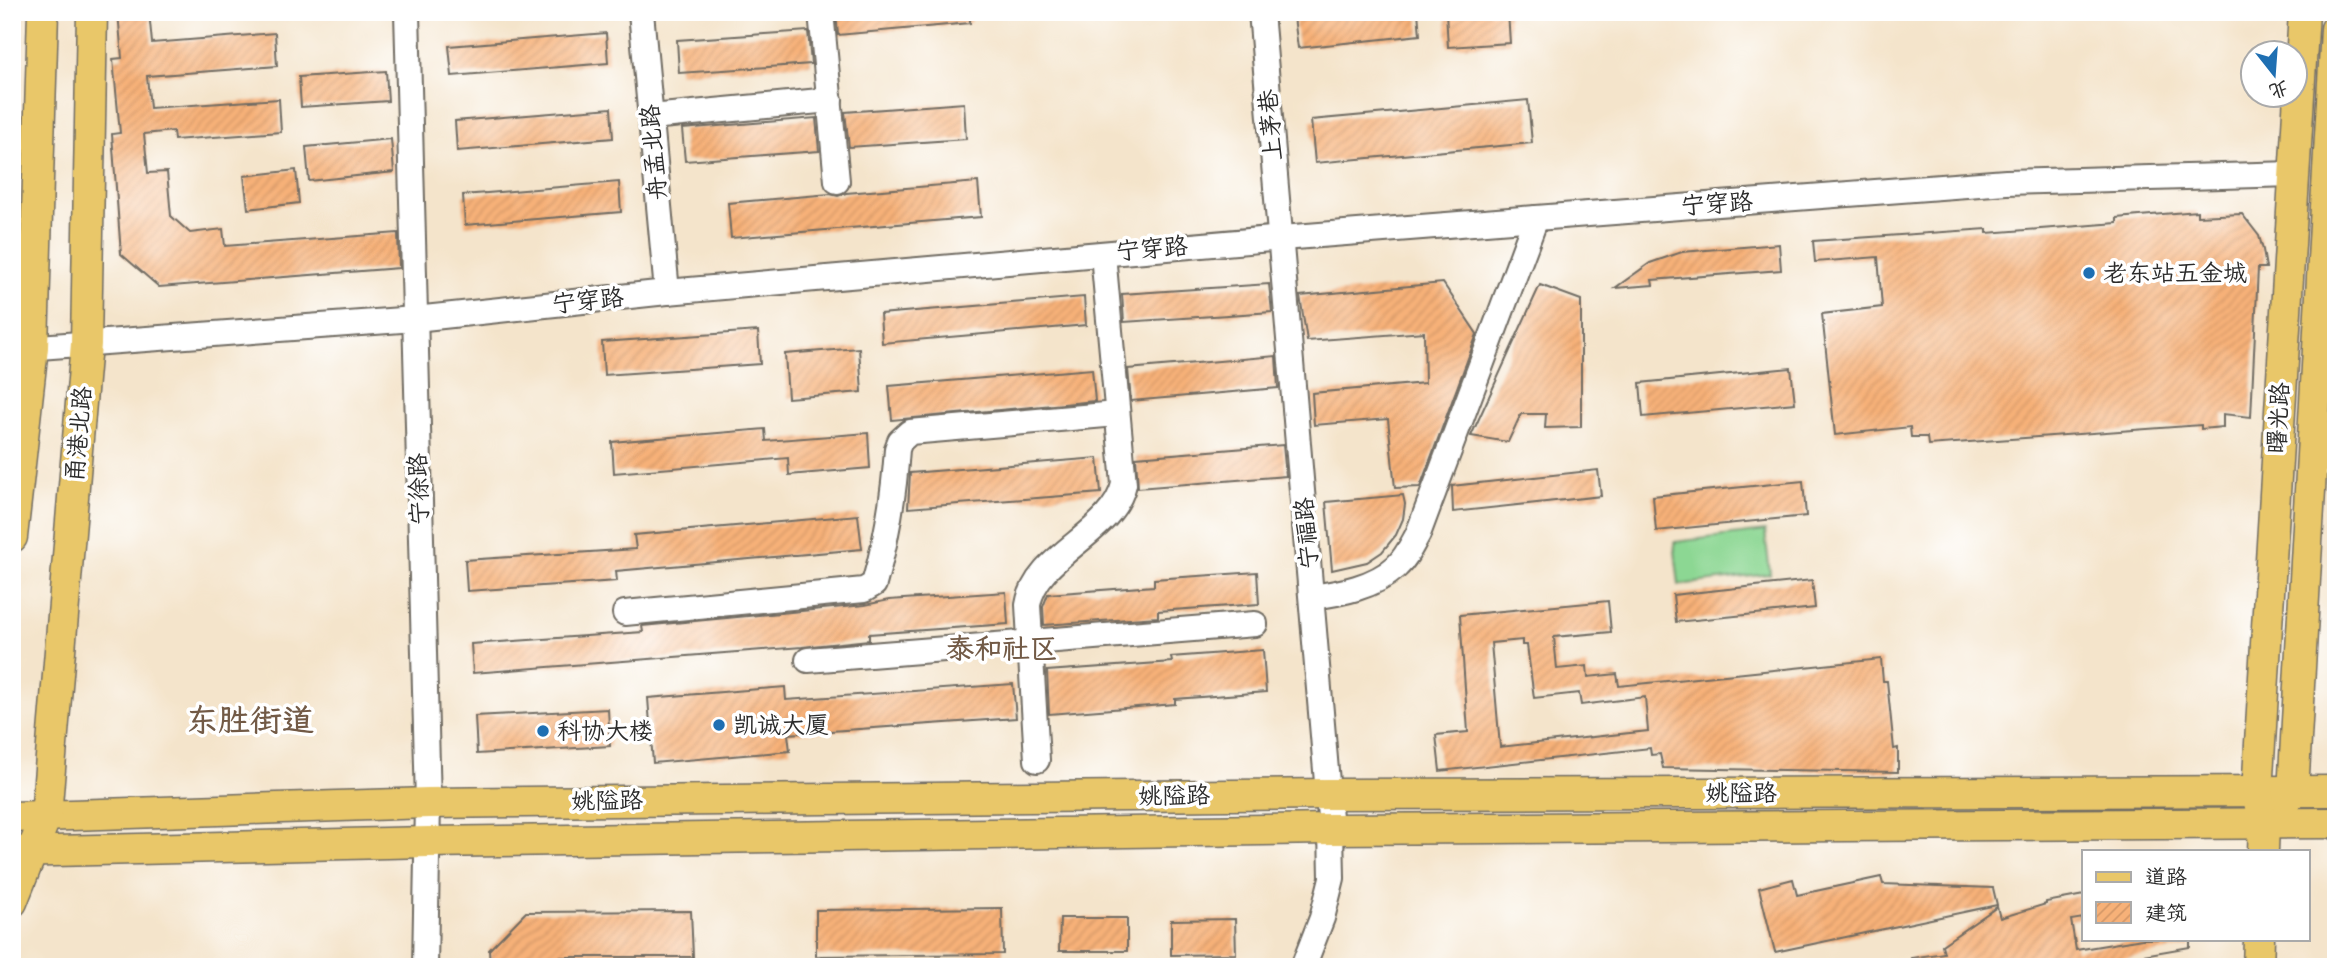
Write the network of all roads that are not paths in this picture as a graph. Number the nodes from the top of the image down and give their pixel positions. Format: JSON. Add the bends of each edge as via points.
{"nodes":[{"id":1,"x":43,"y":12,"type":"edge"},
{"id":2,"x":92,"y":12,"type":"edge"},
{"id":3,"x":407,"y":12,"type":"edge"},
{"id":4,"x":640,"y":12,"type":"edge"},
{"id":5,"x":821,"y":12,"type":"edge"},
{"id":6,"x":1261,"y":12,"type":"edge"},
{"id":7,"x":2304,"y":12,"type":"edge"},
{"id":8,"x":2336,"y":29,"type":"edge"},
{"id":9,"x":830,"y":100,"type":"junction"},
{"id":10,"x":650,"y":117,"type":"junction"},
{"id":11,"x":2294,"y":174,"type":"junction"},
{"id":12,"x":838,"y":181,"type":"dead end"},
{"id":13,"x":1536,"y":218,"type":"junction"},
{"id":14,"x":1282,"y":238,"type":"junction"},
{"id":15,"x":1103,"y":254,"type":"junction"},
{"id":16,"x":667,"y":292,"type":"junction"},
{"id":17,"x":415,"y":319,"type":"junction"},
{"id":18,"x":86,"y":344,"type":"junction"},
{"id":19,"x":23,"y":348,"type":"edge"},
{"id":20,"x":1117,"y":414,"type":"junction"},
{"id":21,"x":2324,"y":463,"type":"edge"},
{"id":22,"x":12,"y":537,"type":"edge"},
{"id":23,"x":1312,"y":597,"type":"junction"},
{"id":24,"x":625,"y":613,"type":"dead end"},
{"id":25,"x":1255,"y":624,"type":"dead end"},
{"id":26,"x":1031,"y":642,"type":"junction"},
{"id":27,"x":808,"y":660,"type":"dead end"},
{"id":28,"x":1037,"y":760,"type":"dead end"},
{"id":29,"x":2336,"y":791,"type":"edge"},
{"id":30,"x":2293,"y":792,"type":"junction"},
{"id":31,"x":2257,"y":793,"type":"junction"},
{"id":32,"x":1329,"y":794,"type":"junction"},
{"id":33,"x":428,"y":803,"type":"junction"},
{"id":34,"x":46,"y":816,"type":"junction"},
{"id":35,"x":12,"y":817,"type":"edge"},
{"id":36,"x":2336,"y":822,"type":"edge"},
{"id":37,"x":1331,"y":828,"type":"junction"},
{"id":38,"x":2263,"y":838,"type":"edge"},
{"id":39,"x":428,"y":842,"type":"junction"},
{"id":40,"x":23,"y":852,"type":"edge"},
{"id":41,"x":12,"y":902,"type":"edge"},
{"id":42,"x":2259,"y":940,"type":"edge"},
{"id":43,"x":425,"y":967,"type":"edge"},
{"id":44,"x":1303,"y":967,"type":"edge"},
{"id":45,"x":2258,"y":967,"type":"edge"}],
"edges":[{"from":1,"to":19,"type":"main road"},
{"from":2,"to":18,"type":"main road","name":"甬港北路"},
{"from":3,"to":17,"type":"street","name":"宁徐路"},
{"from":4,"to":10,"type":"street","name":"舟孟北路"},
{"from":5,"to":9,"type":"street"},
{"from":6,"to":14,"type":"street","name":"上茅巷"},
{"from":7,"to":11,"type":"main road","name":"曙光路"},
{"from":8,"to":21,"type":"main road","name":"曙光路"},
{"from":9,"to":10,"type":"street"},
{"from":9,"to":12,"type":"street"},
{"from":10,"to":16,"type":"street","name":"舟孟北路"},
{"from":11,"to":13,"type":"street","name":"宁穿路","via":[[2006,182]]},
{"from":11,"to":31,"type":"main road","name":"曙光路"},
{"from":13,"to":14,"type":"street","name":"宁穿路"},
{"from":13,"to":23,"type":"street","via":[[1418,534],[1405,557],[1367,583]]},
{"from":14,"to":15,"type":"street","name":"宁穿路"},
{"from":14,"to":23,"type":"street","name":"宁福路"},
{"from":15,"to":16,"type":"street","name":"宁穿路"},
{"from":15,"to":20,"type":"street"},
{"from":16,"to":17,"type":"street","name":"宁穿路"},
{"from":17,"to":18,"type":"street","name":"宁穿路"},
{"from":17,"to":33,"type":"street","name":"宁徐路"},
{"from":18,"to":19,"type":"street","name":"宁穿路"},
{"from":18,"to":34,"type":"main road","name":"甬港北路"},
{"from":19,"to":22,"type":"main road"},
{"from":20,"to":24,"type":"street","via":[[910,432],[897,449],[887,539],[874,584],[864,590]]},
{"from":20,"to":26,"type":"street","via":[[1124,484],[1121,495],[1030,590]]},
{"from":21,"to":30,"type":"main road","name":"曙光路"},
{"from":23,"to":32,"type":"street","name":"宁福路"},
{"from":25,"to":26,"type":"street"},
{"from":26,"to":27,"type":"street"},
{"from":26,"to":28,"type":"street"},
{"from":29,"to":30,"type":"main road","name":"姚隘路"},
{"from":30,"to":31,"type":"main road","name":"姚隘路"},
{"from":30,"to":38,"type":"main road"},
{"from":31,"to":32,"type":"main road","name":"姚隘路"},
{"from":31,"to":38,"type":"main road","name":"曙光路"},
{"from":32,"to":33,"type":"main road","name":"姚隘路"},
{"from":32,"to":37,"type":"street","name":"宁福路"},
{"from":33,"to":34,"type":"main road","name":"姚隘路"},
{"from":33,"to":39,"type":"street","name":"宁徐路"},
{"from":34,"to":35,"type":"main road","name":"姚隘路"},
{"from":34,"to":40,"type":"main road","name":"甬港北路"},
{"from":36,"to":38,"type":"main road","name":"姚隘路"},
{"from":37,"to":38,"type":"main road","name":"姚隘路"},
{"from":37,"to":39,"type":"main road","name":"姚隘路"},
{"from":37,"to":44,"type":"street","name":"宁福路","via":[[1332,878]]},
{"from":39,"to":40,"type":"main road","name":"姚隘路"},
{"from":39,"to":43,"type":"street","name":"宁徐路"},
{"from":40,"to":41,"type":"main road","name":"甬港北路"},
{"from":42,"to":45,"type":"main road"}]}
